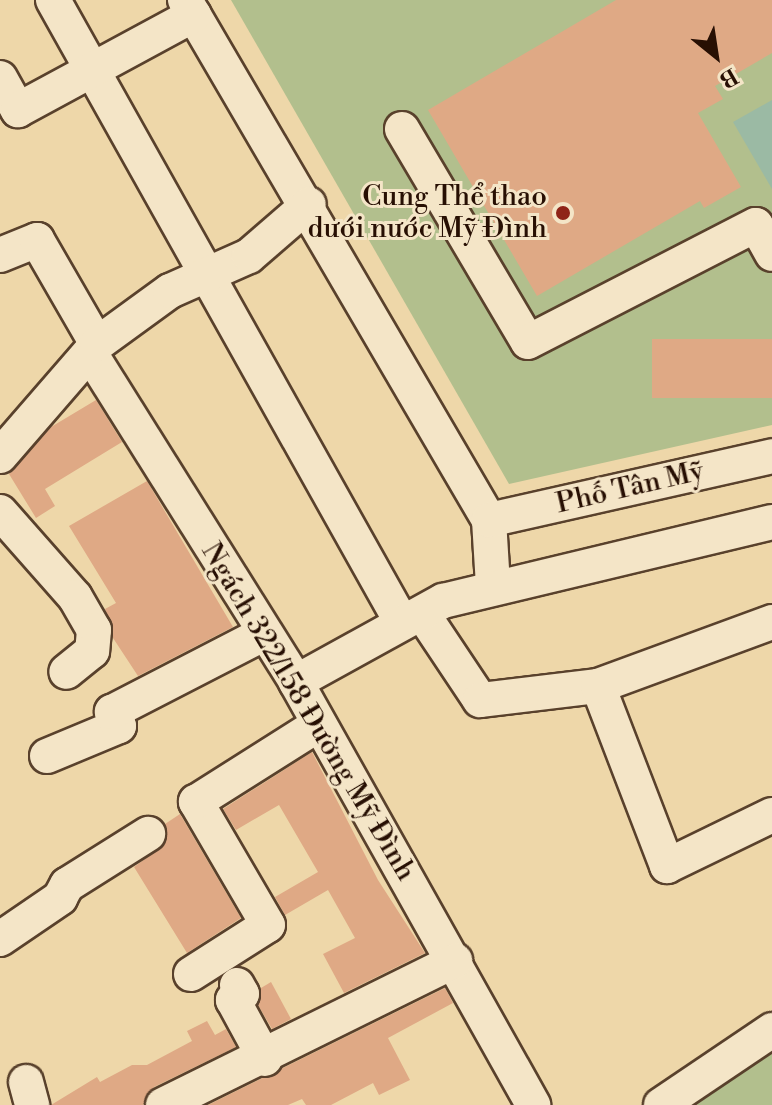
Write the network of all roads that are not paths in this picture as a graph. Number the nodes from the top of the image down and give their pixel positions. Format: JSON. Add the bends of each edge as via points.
{"nodes":[{"id":1,"x":53,"y":0,"type":"edge"},
{"id":2,"x":190,"y":7,"type":"edge"},
{"id":3,"x":94,"y":67,"type":"junction"},
{"id":4,"x":0,"y":78,"type":"edge"},
{"id":5,"x":9,"y":116,"type":"edge"},
{"id":6,"x":402,"y":129,"type":"dead end"},
{"id":7,"x":309,"y":204,"type":"junction"},
{"id":8,"x":772,"y":254,"type":"edge"},
{"id":9,"x":0,"y":255,"type":"edge"},
{"id":10,"x":204,"y":274,"type":"junction"},
{"id":11,"x":94,"y":348,"type":"junction"},
{"id":12,"x":0,"y":456,"type":"edge"},
{"id":13,"x":772,"y":456,"type":"edge"},
{"id":14,"x":0,"y":512,"type":"edge"},
{"id":15,"x":489,"y":520,"type":"junction"},
{"id":16,"x":772,"y":522,"type":"edge"},
{"id":17,"x":493,"y":586,"type":"junction"},
{"id":18,"x":413,"y":619,"type":"junction"},
{"id":19,"x":772,"y":622,"type":"edge"},
{"id":20,"x":265,"y":633,"type":"junction"},
{"id":21,"x":66,"y":672,"type":"dead end"},
{"id":22,"x":296,"y":682,"type":"junction"},
{"id":23,"x":598,"y":686,"type":"junction"},
{"id":24,"x":316,"y":726,"type":"junction"},
{"id":25,"x":47,"y":756,"type":"dead end"},
{"id":26,"x":772,"y":815,"type":"edge"},
{"id":27,"x":148,"y":834,"type":"dead end"},
{"id":28,"x":0,"y":939,"type":"edge"},
{"id":29,"x":455,"y":961,"type":"junction"},
{"id":30,"x":191,"y":974,"type":"dead end"},
{"id":31,"x":237,"y":985,"type":"dead end"},
{"id":32,"x":772,"y":1030,"type":"edge"},
{"id":33,"x":265,"y":1059,"type":"junction"},
{"id":34,"x":521,"y":1096,"type":"edge"},
{"id":35,"x":185,"y":1101,"type":"edge"},
{"id":36,"x":661,"y":1105,"type":"edge"}],
"edges":[{"from":1,"to":3,"type":"street"},
{"from":2,"to":3,"type":"street"},
{"from":2,"to":7,"type":"street"},
{"from":3,"to":5,"type":"street"},
{"from":3,"to":10,"type":"street"},
{"from":4,"to":5,"type":"street"},
{"from":6,"to":8,"type":"street","via":[[528,342],[756,225]]},
{"from":7,"to":10,"type":"street","via":[[249,256]]},
{"from":7,"to":15,"type":"street"},
{"from":9,"to":11,"type":"street","name":"Ngách 322/158 Đường Mỹ Đình","via":[[37,240]]},
{"from":10,"to":11,"type":"street"},
{"from":10,"to":18,"type":"street"},
{"from":11,"to":12,"type":"street"},
{"from":11,"to":20,"type":"street","name":"Ngách 322/158 Đường Mỹ Đình"},
{"from":13,"to":15,"type":"street","name":"Phố Tân Mỹ"},
{"from":14,"to":21,"type":"street","via":[[75,597],[94,630],[92,651]]},
{"from":15,"to":17,"type":"street"},
{"from":16,"to":17,"type":"street"},
{"from":17,"to":18,"type":"street","via":[[443,601]]},
{"from":18,"to":22,"type":"street"},
{"from":18,"to":23,"type":"street","via":[[480,700]]},
{"from":19,"to":23,"type":"street"},
{"from":20,"to":22,"type":"street","name":"Ngách 322/158 Đường Mỹ Đình"},
{"from":20,"to":25,"type":"street","via":[[112,712],[119,726]]},
{"from":22,"to":24,"type":"street","name":"Ngách 322/158 Đường Mỹ Đình"},
{"from":23,"to":26,"type":"street","via":[[667,866]]},
{"from":24,"to":29,"type":"street","name":"Ngách 322/158 Đường Mỹ Đình"},
{"from":24,"to":30,"type":"street","via":[[196,802],[268,925]]},
{"from":27,"to":28,"type":"street","via":[[67,885],[60,898]]},
{"from":29,"to":33,"type":"street"},
{"from":29,"to":34,"type":"street","name":"Ngách 322/158 Đường Mỹ Đình"},
{"from":31,"to":33,"type":"street","via":[[242,994],[233,1000]]},
{"from":32,"to":36,"type":"street"},
{"from":33,"to":35,"type":"street"}]}
